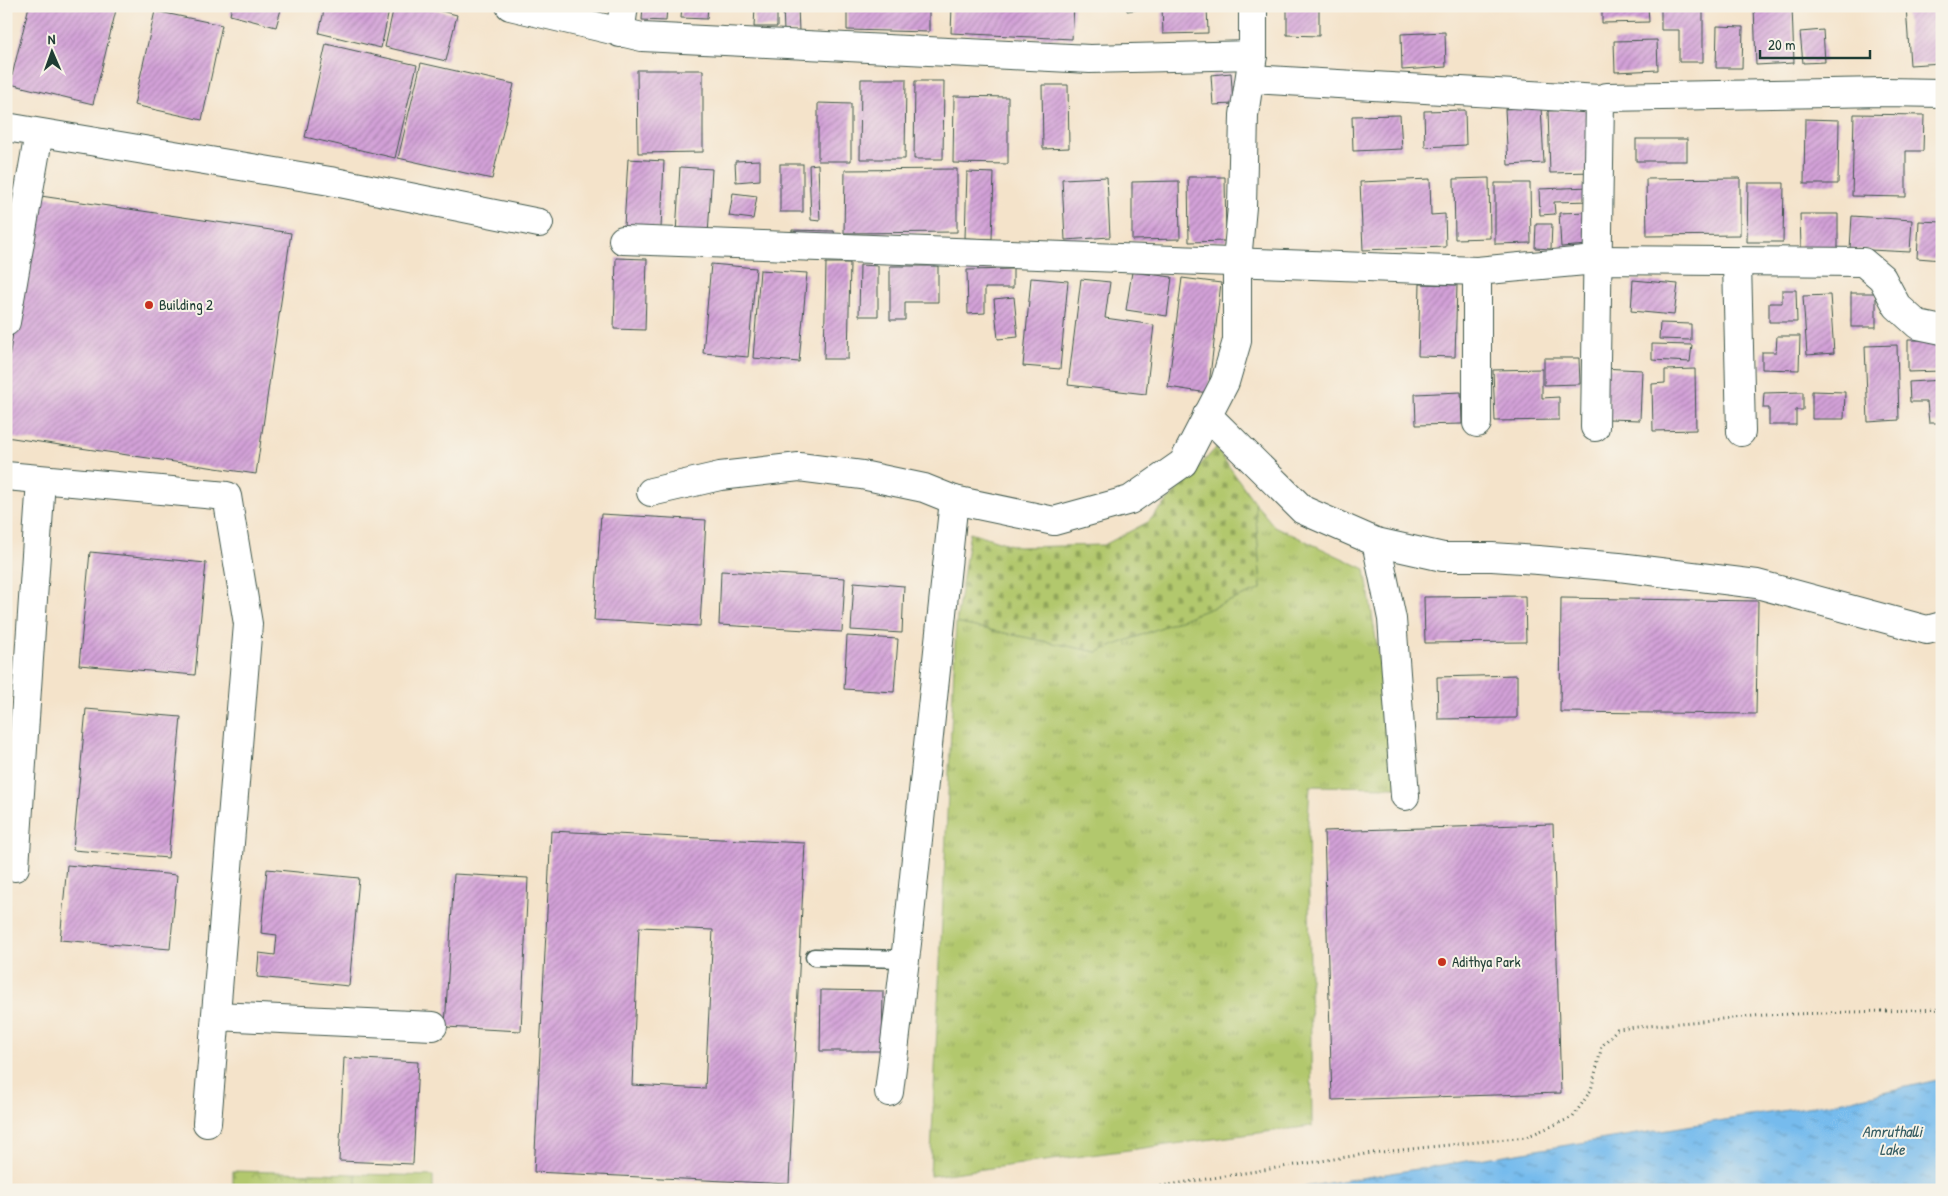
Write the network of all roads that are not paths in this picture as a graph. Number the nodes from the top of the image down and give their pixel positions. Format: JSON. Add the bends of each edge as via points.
{"nodes":[{"id":1,"x":510,"y":6,"type":"edge"},
{"id":2,"x":624,"y":6,"type":"edge"},
{"id":3,"x":1253,"y":6,"type":"edge"},
{"id":4,"x":620,"y":33,"type":"junction"},
{"id":5,"x":1251,"y":67,"type":"junction"},
{"id":6,"x":1942,"y":93,"type":"edge"},
{"id":7,"x":1600,"y":99,"type":"junction"},
{"id":8,"x":6,"y":127,"type":"edge"},
{"id":9,"x":39,"y":133,"type":"junction"},
{"id":10,"x":540,"y":223,"type":"dead end"},
{"id":11,"x":623,"y":240,"type":"dead end"},
{"id":12,"x":1596,"y":260,"type":"junction"},
{"id":13,"x":1237,"y":261,"type":"junction"},
{"id":14,"x":1737,"y":262,"type":"junction"},
{"id":15,"x":1477,"y":271,"type":"junction"},
{"id":16,"x":6,"y":322,"type":"edge"},
{"id":17,"x":1942,"y":330,"type":"edge"},
{"id":18,"x":1207,"y":414,"type":"junction"},
{"id":19,"x":1477,"y":423,"type":"dead end"},
{"id":20,"x":1595,"y":426,"type":"dead end"},
{"id":21,"x":1741,"y":432,"type":"dead end"},
{"id":22,"x":6,"y":476,"type":"edge"},
{"id":23,"x":41,"y":480,"type":"junction"},
{"id":24,"x":651,"y":492,"type":"dead end"},
{"id":25,"x":954,"y":500,"type":"junction"},
{"id":26,"x":1376,"y":542,"type":"junction"},
{"id":27,"x":1937,"y":630,"type":"edge"},
{"id":28,"x":1405,"y":796,"type":"dead end"},
{"id":29,"x":15,"y":867,"type":"dead end"},
{"id":30,"x":814,"y":956,"type":"dead end"},
{"id":31,"x":905,"y":959,"type":"junction"},
{"id":32,"x":216,"y":1016,"type":"junction"},
{"id":33,"x":433,"y":1026,"type":"dead end"},
{"id":34,"x":889,"y":1092,"type":"dead end"},
{"id":35,"x":207,"y":1123,"type":"dead end"}],
"edges":[{"from":1,"to":4,"type":"street"},
{"from":2,"to":4,"type":"street"},
{"from":3,"to":5,"type":"street"},
{"from":4,"to":5,"type":"street","via":[[662,38]]},
{"from":5,"to":7,"type":"street"},
{"from":5,"to":13,"type":"street","via":[[1244,115]]},
{"from":6,"to":7,"type":"street","via":[[1616,96]]},
{"from":7,"to":12,"type":"street"},
{"from":8,"to":9,"type":"street"},
{"from":9,"to":10,"type":"street","via":[[330,181]]},
{"from":9,"to":16,"type":"street"},
{"from":11,"to":13,"type":"street"},
{"from":12,"to":14,"type":"street"},
{"from":12,"to":15,"type":"street"},
{"from":12,"to":20,"type":"street"},
{"from":13,"to":15,"type":"street"},
{"from":13,"to":18,"type":"street","via":[[1237,340],[1225,382]]},
{"from":14,"to":17,"type":"street","via":[[1863,262],[1882,278],[1897,306],[1918,325]]},
{"from":14,"to":21,"type":"street"},
{"from":15,"to":19,"type":"street"},
{"from":18,"to":25,"type":"street","via":[[1183,463],[1130,500],[1054,521]]},
{"from":18,"to":26,"type":"street","via":[[1303,510]]},
{"from":22,"to":23,"type":"street"},
{"from":23,"to":29,"type":"street"},
{"from":23,"to":32,"type":"street","via":[[227,496],[248,624]]},
{"from":24,"to":25,"type":"street","via":[[720,476],[799,467],[862,475],[924,488]]},
{"from":25,"to":31,"type":"street"},
{"from":26,"to":27,"type":"street","via":[[1443,557],[1492,556],[1620,567],[1757,584]]},
{"from":26,"to":28,"type":"street","via":[[1392,619]]},
{"from":30,"to":31,"type":"lane"},
{"from":31,"to":34,"type":"street"},
{"from":32,"to":33,"type":"street"},
{"from":32,"to":35,"type":"street"}]}
